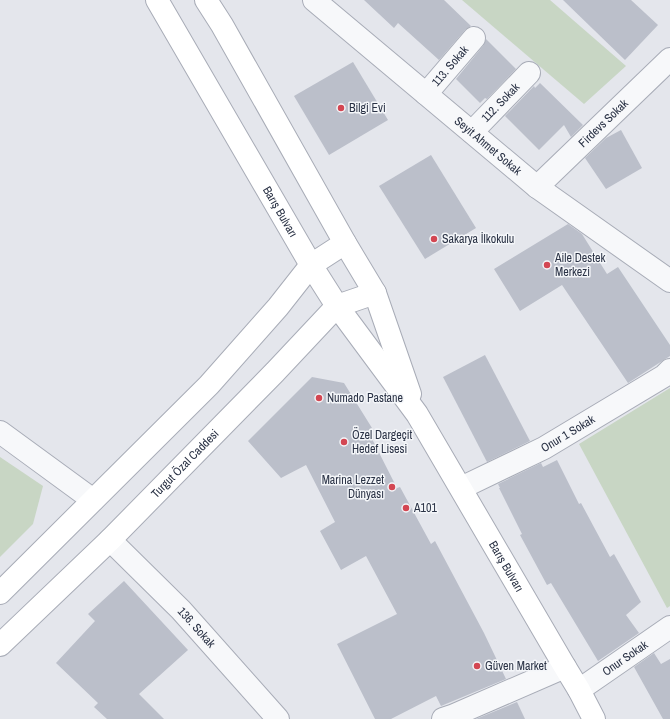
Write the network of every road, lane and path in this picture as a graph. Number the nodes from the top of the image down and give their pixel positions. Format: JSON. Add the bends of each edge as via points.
{"nodes":[{"id":1,"x":157,"y":0,"type":"edge"},
{"id":2,"x":206,"y":0,"type":"edge"},
{"id":3,"x":314,"y":0,"type":"edge"},
{"id":4,"x":474,"y":38,"type":"dead end"},
{"id":5,"x":670,"y":59,"type":"edge"},
{"id":6,"x":529,"y":73,"type":"dead end"},
{"id":7,"x":426,"y":94,"type":"junction"},
{"id":8,"x":472,"y":132,"type":"junction"},
{"id":9,"x":538,"y":187,"type":"junction"},
{"id":10,"x":345,"y":243,"type":"junction"},
{"id":11,"x":311,"y":265,"type":"junction"},
{"id":12,"x":670,"y":281,"type":"edge"},
{"id":13,"x":376,"y":293,"type":"junction"},
{"id":14,"x":337,"y":306,"type":"junction"},
{"id":15,"x":670,"y":370,"type":"edge"},
{"id":16,"x":417,"y":414,"type":"junction"},
{"id":17,"x":0,"y":432,"type":"edge"},
{"id":18,"x":461,"y":488,"type":"junction"},
{"id":19,"x":93,"y":500,"type":"junction"},
{"id":20,"x":110,"y":540,"type":"junction"},
{"id":21,"x":0,"y":593,"type":"edge"},
{"id":22,"x":670,"y":627,"type":"edge"},
{"id":23,"x":0,"y":645,"type":"edge"},
{"id":24,"x":565,"y":667,"type":"junction"},
{"id":25,"x":579,"y":690,"type":"junction"},
{"id":26,"x":278,"y":719,"type":"edge"},
{"id":27,"x":443,"y":719,"type":"edge"},
{"id":28,"x":594,"y":719,"type":"edge"}],
"edges":[{"from":1,"to":11,"type":"main road","name":"Barış Bulvarı"},
{"from":2,"to":10,"type":"main road","name":"Barış Bulvarı"},
{"from":3,"to":7,"type":"street","name":"Seyit Ahmet Sokak"},
{"from":4,"to":7,"type":"street","name":"113. Sokak"},
{"from":5,"to":9,"type":"street","name":"Firdevs Sokak"},
{"from":6,"to":8,"type":"street","name":"112. Sokak"},
{"from":7,"to":8,"type":"street","name":"Seyit Ahmet Sokak"},
{"from":8,"to":9,"type":"street","name":"Seyit Ahmet Sokak"},
{"from":9,"to":12,"type":"street","name":"Seyit Ahmet Sokak"},
{"from":10,"to":11,"type":"main road"},
{"from":10,"to":13,"type":"main road","name":"Barış Bulvarı"},
{"from":11,"to":14,"type":"main road","name":"Barış Bulvarı"},
{"from":11,"to":19,"type":"main road","via":[[278,307],[209,385]]},
{"from":13,"to":14,"type":"main road","name":"Turgut Özal Caddesi"},
{"from":13,"to":16,"type":"main road","name":"Barış Bulvarı"},
{"from":14,"to":16,"type":"main road","name":"Barış Bulvarı"},
{"from":14,"to":20,"type":"main road","name":"Turgut Özal Caddesi"},
{"from":15,"to":18,"type":"street","name":"Onur 1 Sokak","via":[[544,448]]},
{"from":16,"to":18,"type":"main road","name":"Barış Bulvarı"},
{"from":17,"to":19,"type":"street"},
{"from":18,"to":24,"type":"main road","name":"Barış Bulvarı"},
{"from":19,"to":21,"type":"main road"},
{"from":20,"to":23,"type":"main road","name":"Turgut Özal Caddesi"},
{"from":20,"to":26,"type":"street","name":"136. Sokak","via":[[181,610]]},
{"from":22,"to":25,"type":"street","name":"Onur Sokak"},
{"from":24,"to":25,"type":"main road","name":"Barış Bulvarı"},
{"from":24,"to":27,"type":"street"},
{"from":25,"to":28,"type":"main road","name":"Barış Bulvarı"}]}
